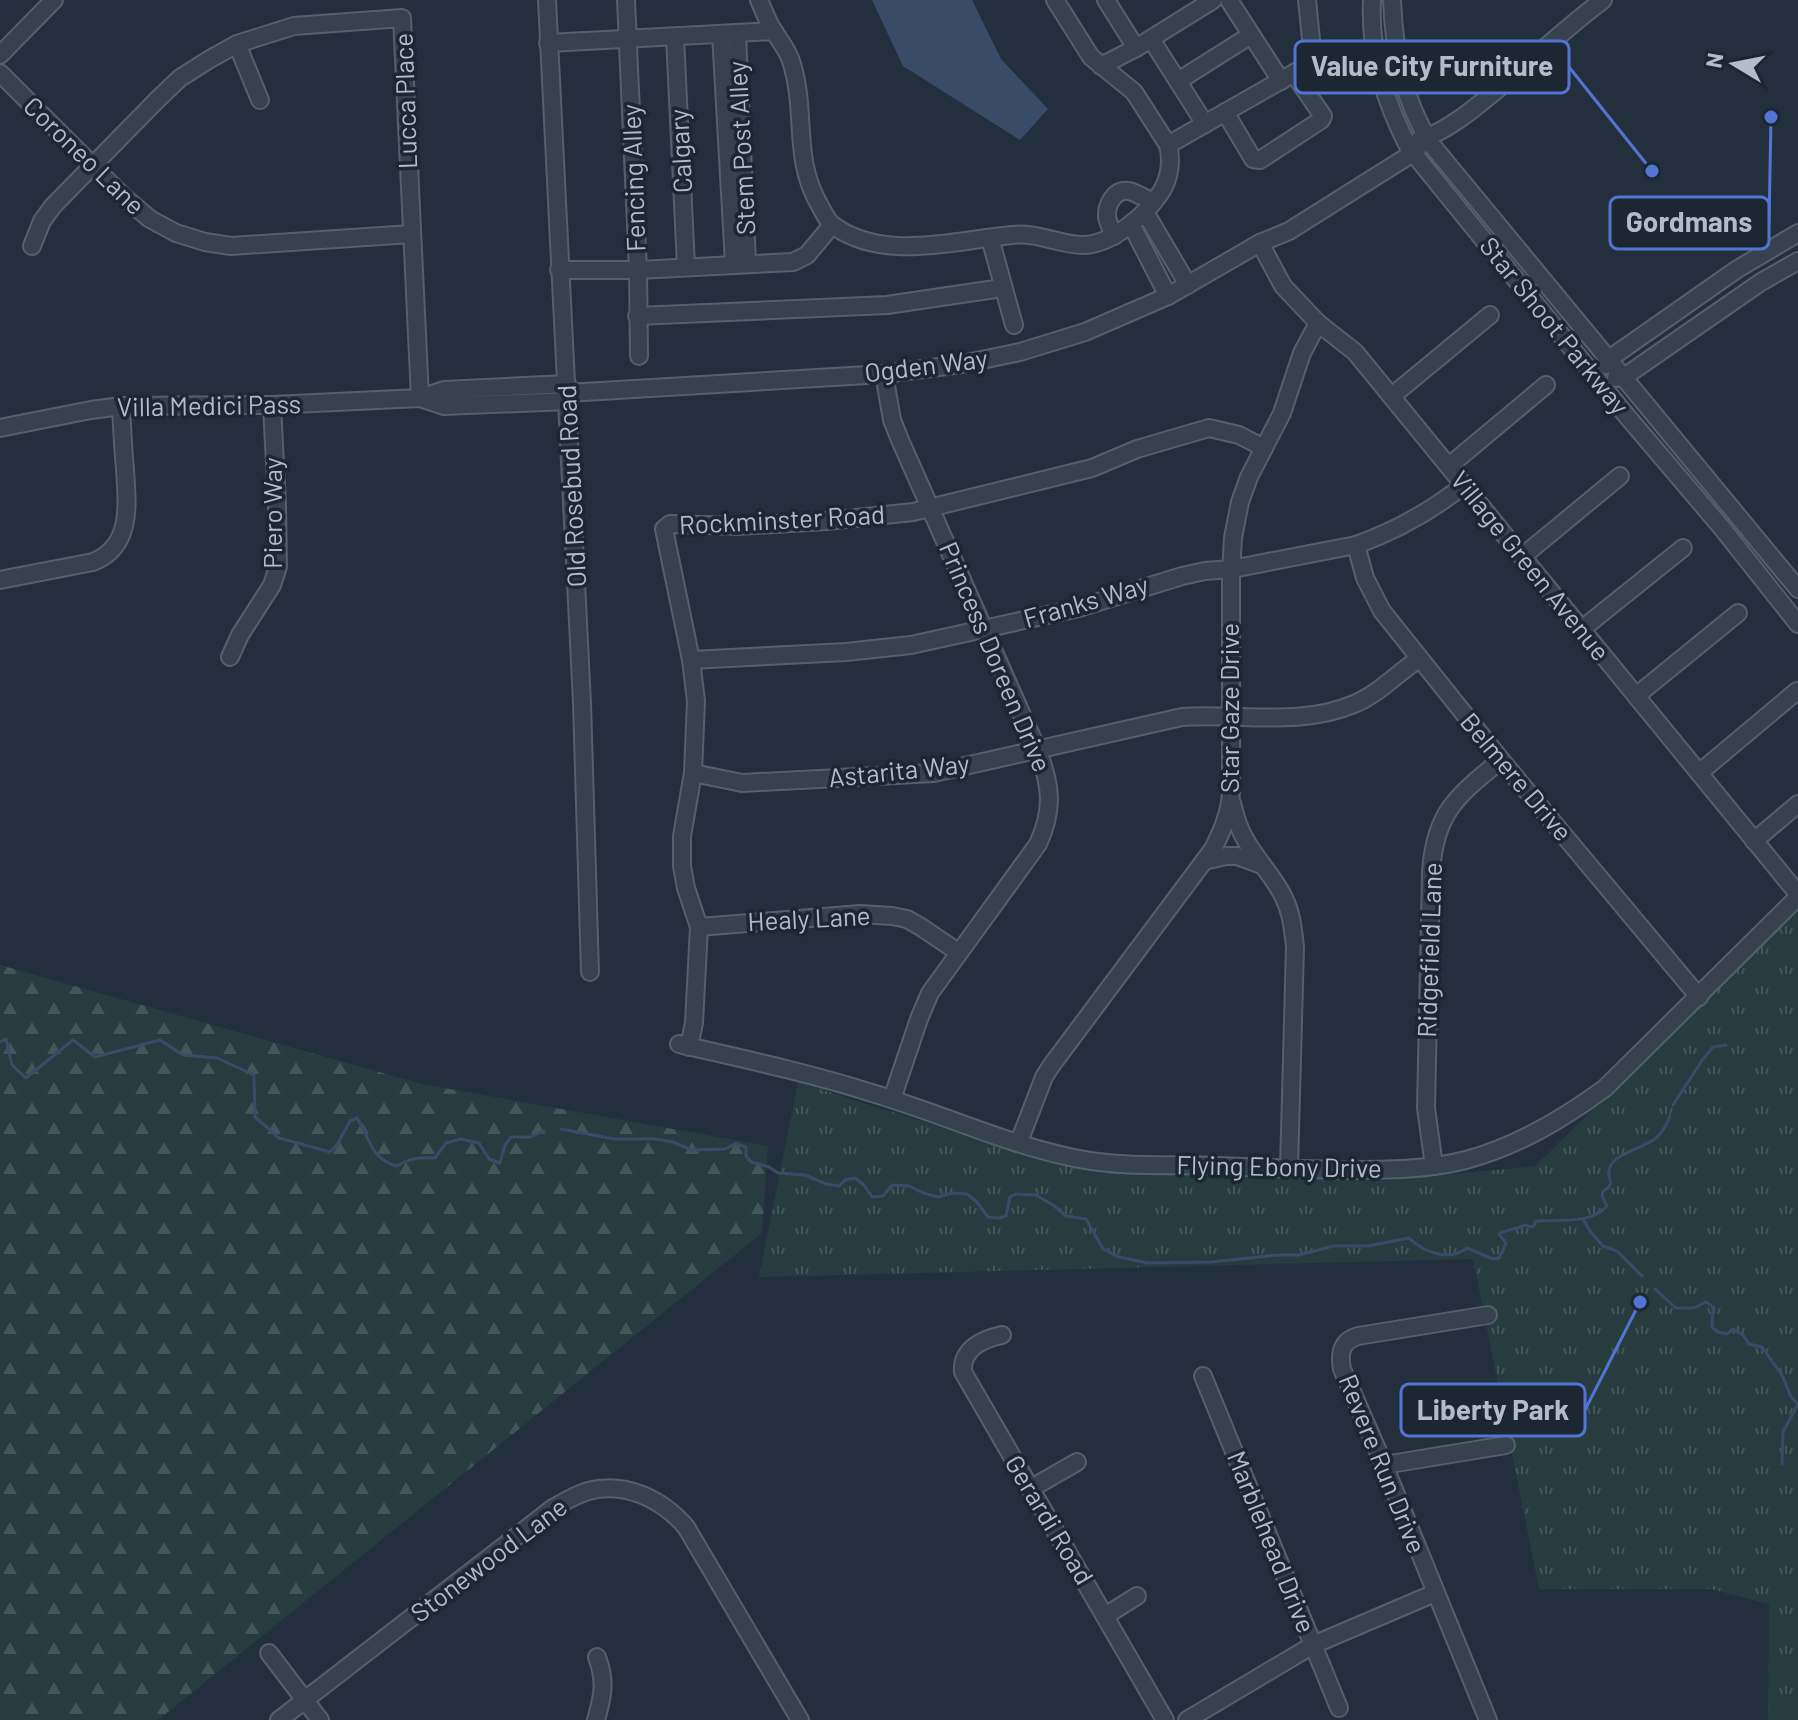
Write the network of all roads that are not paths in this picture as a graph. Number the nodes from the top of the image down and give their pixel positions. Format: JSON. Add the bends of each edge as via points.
{"nodes":[{"id":1,"x":54,"y":0,"type":"edge"},
{"id":2,"x":547,"y":0,"type":"edge"},
{"id":3,"x":626,"y":0,"type":"edge"},
{"id":4,"x":759,"y":0,"type":"edge"},
{"id":5,"x":1055,"y":0,"type":"edge"},
{"id":6,"x":1106,"y":0,"type":"edge"},
{"id":7,"x":1213,"y":0,"type":"edge"},
{"id":8,"x":1229,"y":0,"type":"edge"},
{"id":9,"x":1307,"y":0,"type":"edge"},
{"id":10,"x":1372,"y":0,"type":"edge"},
{"id":11,"x":1392,"y":0,"type":"edge"},
{"id":12,"x":1603,"y":0,"type":"edge"},
{"id":13,"x":774,"y":31,"type":"junction"},
{"id":14,"x":729,"y":34,"type":"junction"},
{"id":15,"x":1251,"y":35,"type":"junction"},
{"id":16,"x":675,"y":37,"type":"junction"},
{"id":17,"x":628,"y":39,"type":"junction"},
{"id":18,"x":548,"y":43,"type":"junction"},
{"id":19,"x":1144,"y":43,"type":"junction"},
{"id":20,"x":237,"y":44,"type":"junction"},
{"id":21,"x":0,"y":55,"type":"edge"},
{"id":22,"x":1101,"y":66,"type":"junction"},
{"id":23,"x":0,"y":73,"type":"edge"},
{"id":24,"x":1287,"y":77,"type":"junction"},
{"id":25,"x":1178,"y":81,"type":"junction"},
{"id":26,"x":260,"y":100,"type":"dead end"},
{"id":27,"x":1225,"y":112,"type":"junction"},
{"id":28,"x":1205,"y":124,"type":"junction"},
{"id":29,"x":1427,"y":138,"type":"junction"},
{"id":30,"x":1168,"y":145,"type":"junction"},
{"id":31,"x":1410,"y":148,"type":"junction"},
{"id":32,"x":93,"y":165,"type":"junction"},
{"id":33,"x":1149,"y":207,"type":"junction"},
{"id":34,"x":1131,"y":224,"type":"junction"},
{"id":35,"x":832,"y":225,"type":"junction"},
{"id":36,"x":1798,"y":233,"type":"edge"},
{"id":37,"x":411,"y":234,"type":"junction"},
{"id":38,"x":1114,"y":236,"type":"junction"},
{"id":39,"x":990,"y":238,"type":"junction"},
{"id":40,"x":1260,"y":243,"type":"junction"},
{"id":41,"x":32,"y":246,"type":"dead end"},
{"id":42,"x":1798,"y":261,"type":"edge"},
{"id":43,"x":740,"y":264,"type":"junction"},
{"id":44,"x":686,"y":266,"type":"junction"},
{"id":45,"x":559,"y":270,"type":"junction"},
{"id":46,"x":638,"y":270,"type":"junction"},
{"id":47,"x":1188,"y":285,"type":"junction"},
{"id":48,"x":1002,"y":288,"type":"junction"},
{"id":49,"x":1168,"y":296,"type":"junction"},
{"id":50,"x":1490,"y":315,"type":"dead end"},
{"id":51,"x":637,"y":316,"type":"junction"},
{"id":52,"x":1318,"y":323,"type":"junction"},
{"id":53,"x":1014,"y":325,"type":"dead end"},
{"id":54,"x":639,"y":356,"type":"dead end"},
{"id":55,"x":1609,"y":359,"type":"junction"},
{"id":56,"x":884,"y":374,"type":"junction"},
{"id":57,"x":1624,"y":377,"type":"junction"},
{"id":58,"x":1599,"y":380,"type":"junction"},
{"id":59,"x":1546,"y":385,"type":"dead end"},
{"id":60,"x":567,"y":393,"type":"junction"},
{"id":61,"x":1392,"y":396,"type":"junction"},
{"id":62,"x":420,"y":398,"type":"junction"},
{"id":63,"x":272,"y":405,"type":"junction"},
{"id":64,"x":121,"y":406,"type":"junction"},
{"id":65,"x":0,"y":428,"type":"edge"},
{"id":66,"x":1264,"y":448,"type":"junction"},
{"id":67,"x":1449,"y":466,"type":"junction"},
{"id":68,"x":1620,"y":476,"type":"dead end"},
{"id":69,"x":1464,"y":485,"type":"junction"},
{"id":70,"x":930,"y":508,"type":"junction"},
{"id":71,"x":1356,"y":545,"type":"junction"},
{"id":72,"x":1683,"y":548,"type":"dead end"},
{"id":73,"x":1523,"y":556,"type":"junction"},
{"id":74,"x":1232,"y":569,"type":"junction"},
{"id":75,"x":0,"y":580,"type":"edge"},
{"id":76,"x":1798,"y":589,"type":"edge"},
{"id":77,"x":1738,"y":613,"type":"dead end"},
{"id":78,"x":1798,"y":624,"type":"edge"},
{"id":79,"x":984,"y":629,"type":"junction"},
{"id":80,"x":1582,"y":629,"type":"junction"},
{"id":81,"x":230,"y":657,"type":"dead end"},
{"id":82,"x":1419,"y":659,"type":"junction"},
{"id":83,"x":691,"y":660,"type":"junction"},
{"id":84,"x":1797,"y":691,"type":"edge"},
{"id":85,"x":1636,"y":696,"type":"junction"},
{"id":86,"x":1232,"y":716,"type":"junction"},
{"id":87,"x":1038,"y":751,"type":"junction"},
{"id":88,"x":1501,"y":760,"type":"junction"},
{"id":89,"x":693,"y":773,"type":"junction"},
{"id":90,"x":1699,"y":773,"type":"junction"},
{"id":91,"x":1231,"y":797,"type":"junction"},
{"id":92,"x":1798,"y":804,"type":"edge"},
{"id":93,"x":1754,"y":841,"type":"junction"},
{"id":94,"x":1204,"y":861,"type":"junction"},
{"id":95,"x":1262,"y":865,"type":"junction"},
{"id":96,"x":1798,"y":896,"type":"edge"},
{"id":97,"x":699,"y":927,"type":"junction"},
{"id":98,"x":958,"y":952,"type":"junction"},
{"id":99,"x":590,"y":972,"type":"dead end"},
{"id":100,"x":1699,"y":997,"type":"junction"},
{"id":101,"x":684,"y":1045,"type":"joint"},
{"id":102,"x":892,"y":1099,"type":"junction"},
{"id":103,"x":1019,"y":1142,"type":"junction"},
{"id":104,"x":1434,"y":1166,"type":"junction"},
{"id":105,"x":1289,"y":1168,"type":"junction"},
{"id":106,"x":1488,"y":1315,"type":"dead end"},
{"id":107,"x":1002,"y":1335,"type":"dead end"},
{"id":108,"x":1203,"y":1376,"type":"dead end"},
{"id":109,"x":1506,"y":1445,"type":"dead end"},
{"id":110,"x":1077,"y":1462,"type":"dead end"},
{"id":111,"x":1384,"y":1465,"type":"junction"},
{"id":112,"x":1030,"y":1489,"type":"junction"},
{"id":113,"x":1435,"y":1593,"type":"junction"},
{"id":114,"x":1137,"y":1596,"type":"dead end"},
{"id":115,"x":1105,"y":1616,"type":"junction"},
{"id":116,"x":1313,"y":1645,"type":"junction"},
{"id":117,"x":269,"y":1653,"type":"dead end"},
{"id":118,"x":597,"y":1657,"type":"dead end"},
{"id":119,"x":305,"y":1700,"type":"junction"},
{"id":120,"x":1339,"y":1708,"type":"dead end"},
{"id":121,"x":279,"y":1720,"type":"edge"},
{"id":122,"x":320,"y":1720,"type":"edge"},
{"id":123,"x":596,"y":1720,"type":"edge"},
{"id":124,"x":800,"y":1720,"type":"edge"},
{"id":125,"x":1165,"y":1720,"type":"edge"},
{"id":126,"x":1187,"y":1720,"type":"edge"},
{"id":127,"x":1488,"y":1720,"type":"edge"}],
"edges":[{"from":1,"to":21,"type":"street"},
{"from":2,"to":18,"type":"street","name":"Old Rosebud Road"},
{"from":3,"to":17,"type":"street","name":"Fencing Alley"},
{"from":4,"to":13,"type":"street"},
{"from":5,"to":22,"type":"street"},
{"from":6,"to":19,"type":"street"},
{"from":7,"to":19,"type":"street"},
{"from":8,"to":15,"type":"street"},
{"from":9,"to":24,"type":"street","via":[[1312,49],[1308,65]]},
{"from":10,"to":31,"type":"street","name":"Star Shoot Parkway","via":[[1380,78]]},
{"from":11,"to":29,"type":"street","name":"Star Shoot Parkway","via":[[1400,71]]},
{"from":12,"to":29,"type":"street","name":"Ogden Way","via":[[1465,116]]},
{"from":13,"to":14,"type":"street"},
{"from":13,"to":35,"type":"street","via":[[787,48],[795,76],[804,170]]},
{"from":14,"to":16,"type":"street"},
{"from":14,"to":43,"type":"street","name":"Stem Post Alley"},
{"from":15,"to":24,"type":"street"},
{"from":15,"to":25,"type":"street"},
{"from":16,"to":17,"type":"street"},
{"from":16,"to":44,"type":"street","name":"Calgary"},
{"from":17,"to":18,"type":"street"},
{"from":17,"to":46,"type":"street","name":"Fencing Alley"},
{"from":18,"to":45,"type":"street","name":"Old Rosebud Road"},
{"from":19,"to":22,"type":"street"},
{"from":19,"to":25,"type":"street"},
{"from":20,"to":26,"type":"street"},
{"from":20,"to":32,"type":"street","name":"Lucca Place","via":[[180,78]]},
{"from":20,"to":37,"type":"street","name":"Lucca Place","via":[[294,26],[402,18]]},
{"from":22,"to":30,"type":"street","via":[[1134,92]]},
{"from":23,"to":32,"type":"street","name":"Coroneo Lane"},
{"from":24,"to":27,"type":"street"},
{"from":24,"to":27,"type":"street","via":[[1323,116],[1260,160],[1253,159]]},
{"from":25,"to":28,"type":"street"},
{"from":27,"to":28,"type":"street"},
{"from":28,"to":30,"type":"street"},
{"from":29,"to":31,"type":"street","name":"Ogden Way"},
{"from":29,"to":55,"type":"street","name":"Star Shoot Parkway"},
{"from":30,"to":33,"type":"street","via":[[1168,174]]},
{"from":31,"to":40,"type":"street","name":"Ogden Way","via":[[1289,231]]},
{"from":31,"to":58,"type":"street","name":"Star Shoot Parkway"},
{"from":32,"to":37,"type":"street","name":"Coroneo Lane","via":[[150,219],[205,242],[231,246]]},
{"from":32,"to":41,"type":"street","name":"Lucca Place","via":[[53,206]]},
{"from":33,"to":34,"type":"street"},
{"from":33,"to":38,"type":"street","via":[[1130,191],[1115,194],[1107,217]]},
{"from":33,"to":47,"type":"street"},
{"from":34,"to":38,"type":"street"},
{"from":34,"to":49,"type":"street"},
{"from":35,"to":39,"type":"street","via":[[864,240],[906,246]]},
{"from":35,"to":43,"type":"street","via":[[807,255],[793,262]]},
{"from":36,"to":55,"type":"street"},
{"from":37,"to":62,"type":"street","name":"Lucca Place"},
{"from":38,"to":39,"type":"street","via":[[1082,246],[1030,234]]},
{"from":39,"to":48,"type":"street"},
{"from":40,"to":47,"type":"street","name":"Ogden Way"},
{"from":40,"to":52,"type":"street","name":"Village Green Avenue","via":[[1283,286]]},
{"from":42,"to":57,"type":"street"},
{"from":43,"to":44,"type":"street"},
{"from":44,"to":46,"type":"street"},
{"from":45,"to":46,"type":"street"},
{"from":45,"to":60,"type":"street","name":"Old Rosebud Road"},
{"from":46,"to":51,"type":"street","name":"Fencing Alley"},
{"from":47,"to":49,"type":"street","name":"Ogden Way"},
{"from":48,"to":51,"type":"street","via":[[887,305]]},
{"from":48,"to":53,"type":"street"},
{"from":49,"to":56,"type":"street","name":"Ogden Way","via":[[1085,332],[1020,352]]},
{"from":50,"to":61,"type":"street"},
{"from":51,"to":54,"type":"street","name":"Fencing Alley"},
{"from":52,"to":61,"type":"street","name":"Village Green Avenue","via":[[1355,352]]},
{"from":52,"to":66,"type":"street","name":"Star Gaze Drive"},
{"from":55,"to":57,"type":"street","name":"Star Shoot Parkway"},
{"from":55,"to":58,"type":"street"},
{"from":56,"to":60,"type":"street","name":"Ogden Way"},
{"from":56,"to":70,"type":"street","name":"Princess Doreen Drive","via":[[892,420]]},
{"from":57,"to":58,"type":"street"},
{"from":57,"to":76,"type":"street","name":"Star Shoot Parkway"},
{"from":58,"to":78,"type":"street","name":"Star Shoot Parkway"},
{"from":59,"to":67,"type":"street"},
{"from":60,"to":62,"type":"street","name":"Villa Medici Pass","via":[[444,406]]},
{"from":60,"to":99,"type":"street","name":"Old Rosebud Road"},
{"from":61,"to":67,"type":"street","name":"Village Green Avenue"},
{"from":62,"to":63,"type":"street","name":"Villa Medici Pass"},
{"from":63,"to":64,"type":"street","name":"Villa Medici Pass"},
{"from":63,"to":81,"type":"street","name":"Piero Way","via":[[278,567]]},
{"from":64,"to":65,"type":"street","name":"Villa Medici Pass"},
{"from":64,"to":75,"type":"street","via":[[127,511],[113,550],[93,562]]},
{"from":66,"to":70,"type":"street","name":"Rockminster Road","via":[[1209,428],[1092,468]]},
{"from":66,"to":74,"type":"street","name":"Star Gaze Drive","via":[[1240,502]]},
{"from":67,"to":69,"type":"street","name":"Village Green Avenue"},
{"from":68,"to":73,"type":"street"},
{"from":69,"to":71,"type":"street","name":"Franks Way","via":[[1418,517]]},
{"from":69,"to":73,"type":"street","name":"Village Green Avenue"},
{"from":70,"to":79,"type":"street","name":"Princess Doreen Drive"},
{"from":70,"to":83,"type":"street","name":"Rockminster Road","via":[[827,521],[670,524],[664,529]]},
{"from":71,"to":74,"type":"street","name":"Franks Way"},
{"from":71,"to":82,"type":"street","name":"Belmere Drive","via":[[1372,594]]},
{"from":72,"to":80,"type":"street"},
{"from":73,"to":80,"type":"street","name":"Village Green Avenue"},
{"from":74,"to":79,"type":"street","name":"Franks Way","via":[[1182,576],[1079,608]]},
{"from":74,"to":86,"type":"street","name":"Star Gaze Drive"},
{"from":77,"to":85,"type":"street"},
{"from":79,"to":83,"type":"street","name":"Franks Way","via":[[846,652]]},
{"from":79,"to":87,"type":"street","name":"Princess Doreen Drive"},
{"from":80,"to":85,"type":"street","name":"Village Green Avenue"},
{"from":82,"to":86,"type":"street","name":"Astarita Way","via":[[1370,696],[1341,709],[1296,717]]},
{"from":82,"to":88,"type":"street","name":"Belmere Drive"},
{"from":83,"to":89,"type":"street","name":"Rockminster Road","via":[[696,701]]},
{"from":84,"to":90,"type":"street"},
{"from":85,"to":90,"type":"street","name":"Village Green Avenue"},
{"from":86,"to":87,"type":"street","name":"Astarita Way","via":[[1182,717]]},
{"from":86,"to":91,"type":"street","name":"Star Gaze Drive"},
{"from":87,"to":89,"type":"street","name":"Astarita Way","via":[[921,774],[742,783]]},
{"from":87,"to":98,"type":"street","name":"Princess Doreen Drive","via":[[1050,800],[1043,833]]},
{"from":88,"to":100,"type":"street","name":"Belmere Drive"},
{"from":88,"to":104,"type":"street","name":"Ridgefield Lane","via":[[1451,805],[1433,845],[1426,1108]]},
{"from":89,"to":97,"type":"street","name":"Rockminster Road","via":[[682,866]]},
{"from":90,"to":93,"type":"street","name":"Village Green Avenue"},
{"from":91,"to":94,"type":"street","name":"Star Gaze Drive","via":[[1223,829]]},
{"from":91,"to":95,"type":"street","via":[[1244,838]]},
{"from":92,"to":93,"type":"street"},
{"from":93,"to":96,"type":"street","name":"Village Green Avenue"},
{"from":94,"to":95,"type":"street","via":[[1237,856]]},
{"from":94,"to":103,"type":"street","name":"Star Gaze Drive","via":[[1051,1066]]},
{"from":95,"to":105,"type":"street","via":[[1284,897],[1293,925]]},
{"from":96,"to":100,"type":"street","name":"Flying Ebony Drive"},
{"from":97,"to":98,"type":"street","name":"Healy Lane","via":[[892,916],[907,919]]},
{"from":97,"to":101,"type":"street","name":"Rockminster Road","via":[[694,1023]]},
{"from":98,"to":102,"type":"street","name":"Princess Doreen Drive","via":[[930,993]]},
{"from":100,"to":104,"type":"street","name":"Flying Ebony Drive","via":[[1574,1111],[1508,1145]]},
{"from":101,"to":102,"type":"street","name":"Flying Ebony Drive"},
{"from":102,"to":103,"type":"street","name":"Flying Ebony Drive"},
{"from":103,"to":105,"type":"street","name":"Flying Ebony Drive","via":[[1123,1164]]},
{"from":104,"to":105,"type":"street","name":"Flying Ebony Drive"},
{"from":106,"to":111,"type":"street","name":"Revere Run Drive","via":[[1346,1342],[1342,1369]]},
{"from":107,"to":112,"type":"street","name":"Gerardi Road","via":[[973,1346],[963,1372]]},
{"from":108,"to":116,"type":"street","name":"Marblehead Drive"},
{"from":109,"to":111,"type":"street"},
{"from":110,"to":112,"type":"street"},
{"from":111,"to":113,"type":"street","name":"Revere Run Drive"},
{"from":112,"to":115,"type":"street","name":"Gerardi Road"},
{"from":113,"to":116,"type":"street"},
{"from":113,"to":127,"type":"street","name":"Revere Run Drive"},
{"from":114,"to":115,"type":"street"},
{"from":115,"to":125,"type":"street","name":"Gerardi Road"},
{"from":116,"to":120,"type":"street","name":"Marblehead Drive"},
{"from":116,"to":126,"type":"street"},
{"from":117,"to":119,"type":"street"},
{"from":118,"to":123,"type":"street","via":[[604,1684]]},
{"from":119,"to":121,"type":"street","name":"Stonewood Lane"},
{"from":119,"to":122,"type":"street"},
{"from":119,"to":124,"type":"street","name":"Stonewood Lane","via":[[553,1508],[586,1492],[620,1489],[662,1504],[686,1527]]}]}
